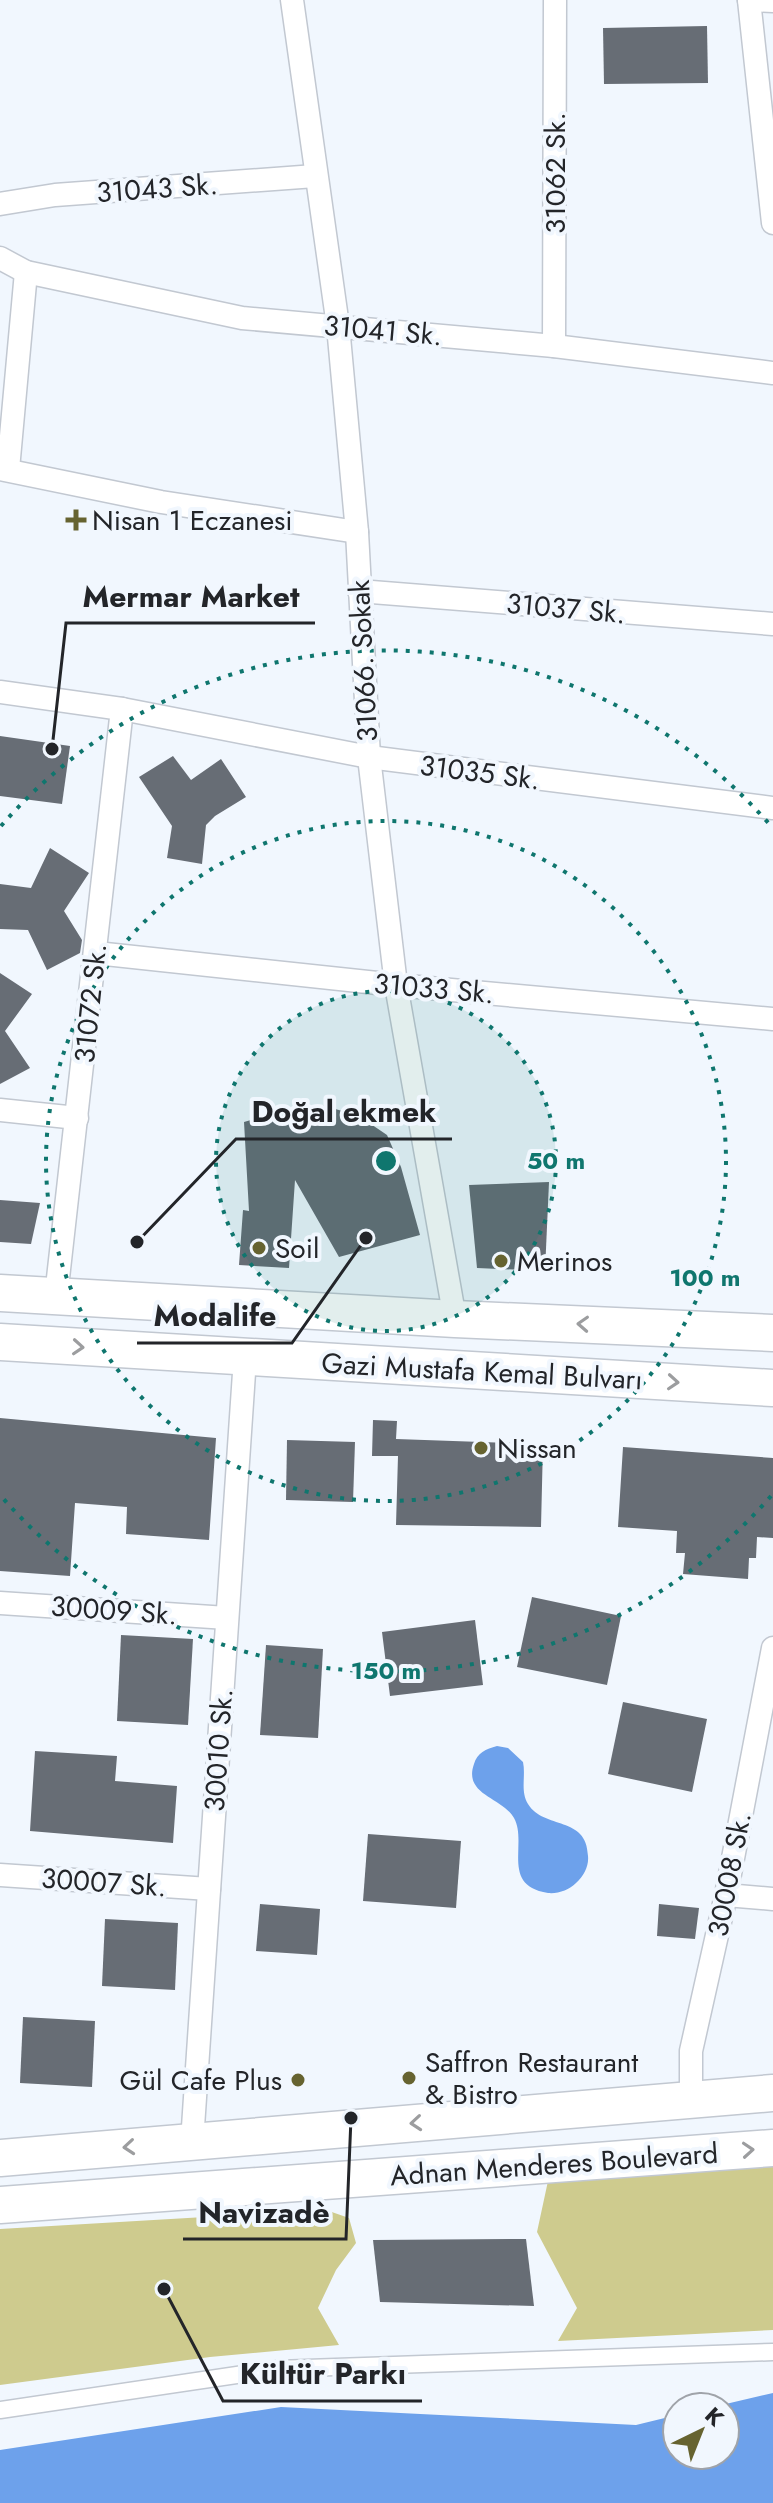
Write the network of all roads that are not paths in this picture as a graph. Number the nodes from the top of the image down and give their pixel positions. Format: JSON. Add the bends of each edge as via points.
{"nodes":[{"id":1,"x":292,"y":0,"type":"edge"},
{"id":2,"x":555,"y":0,"type":"edge"},
{"id":3,"x":749,"y":0,"type":"edge"},
{"id":4,"x":773,"y":1,"type":"edge"},
{"id":5,"x":315,"y":176,"type":"junction"},
{"id":6,"x":0,"y":204,"type":"edge"},
{"id":7,"x":773,"y":223,"type":"edge"},
{"id":8,"x":0,"y":258,"type":"edge"},
{"id":9,"x":26,"y":272,"type":"junction"},
{"id":10,"x":338,"y":326,"type":"junction"},
{"id":11,"x":554,"y":346,"type":"junction"},
{"id":12,"x":773,"y":373,"type":"edge"},
{"id":13,"x":4,"y":469,"type":"edge"},
{"id":14,"x":357,"y":532,"type":"junction"},
{"id":15,"x":359,"y":591,"type":"junction"},
{"id":16,"x":773,"y":624,"type":"edge"},
{"id":17,"x":0,"y":692,"type":"edge"},
{"id":18,"x":122,"y":709,"type":"junction"},
{"id":19,"x":369,"y":757,"type":"junction"},
{"id":20,"x":773,"y":808,"type":"edge"},
{"id":21,"x":96,"y":953,"type":"junction"},
{"id":22,"x":396,"y":985,"type":"junction"},
{"id":23,"x":773,"y":1019,"type":"edge"},
{"id":24,"x":0,"y":1110,"type":"edge"},
{"id":25,"x":77,"y":1118,"type":"junction"},
{"id":26,"x":0,"y":1293,"type":"edge"},
{"id":27,"x":56,"y":1296,"type":"junction"},
{"id":28,"x":455,"y":1319,"type":"junction"},
{"id":29,"x":773,"y":1333,"type":"edge"},
{"id":30,"x":0,"y":1342,"type":"edge"},
{"id":31,"x":245,"y":1358,"type":"junction"},
{"id":32,"x":773,"y":1388,"type":"edge"},
{"id":33,"x":0,"y":1603,"type":"edge"},
{"id":34,"x":227,"y":1618,"type":"junction"},
{"id":35,"x":773,"y":1648,"type":"edge"},
{"id":36,"x":764,"y":1738,"type":"edge"},
{"id":37,"x":0,"y":1875,"type":"edge"},
{"id":38,"x":209,"y":1889,"type":"junction"},
{"id":39,"x":726,"y":1895,"type":"junction"},
{"id":40,"x":773,"y":1899,"type":"edge"},
{"id":41,"x":773,"y":2093,"type":"edge"},
{"id":42,"x":691,"y":2100,"type":"junction"},
{"id":43,"x":192,"y":2142,"type":"junction"},
{"id":44,"x":773,"y":2148,"type":"edge"},
{"id":45,"x":0,"y":2158,"type":"edge"},
{"id":46,"x":0,"y":2205,"type":"edge"},
{"id":47,"x":773,"y":2352,"type":"edge"},
{"id":48,"x":0,"y":2410,"type":"edge"}],
"edges":[{"from":1,"to":5,"type":"street","name":"31066. Sokak"},
{"from":2,"to":11,"type":"street","name":"31062 Sk."},
{"from":3,"to":4,"type":"street"},
{"from":3,"to":7,"type":"street"},
{"from":5,"to":6,"type":"street","name":"31043 Sk.","via":[[55,195]]},
{"from":5,"to":10,"type":"street","name":"31066. Sokak"},
{"from":8,"to":9,"type":"street","name":"31041 Sk."},
{"from":9,"to":10,"type":"street","name":"31041 Sk.","via":[[242,318]]},
{"from":9,"to":13,"type":"street"},
{"from":10,"to":11,"type":"street","name":"31041 Sk."},
{"from":10,"to":14,"type":"street","name":"31066. Sokak"},
{"from":11,"to":12,"type":"street","name":"31041 Sk."},
{"from":13,"to":14,"type":"street","via":[[161,502]]},
{"from":14,"to":15,"type":"street","name":"31066. Sokak"},
{"from":15,"to":16,"type":"street","name":"31037 Sk."},
{"from":15,"to":19,"type":"street","name":"31066. Sokak"},
{"from":17,"to":18,"type":"street","name":"31035 Sk."},
{"from":18,"to":19,"type":"street","name":"31035 Sk."},
{"from":18,"to":21,"type":"street","name":"31072 Sk."},
{"from":19,"to":20,"type":"street","name":"31035 Sk."},
{"from":19,"to":22,"type":"street","name":"31066. Sokak"},
{"from":21,"to":22,"type":"street","name":"31033 Sk."},
{"from":21,"to":25,"type":"street","name":"31072 Sk."},
{"from":22,"to":23,"type":"street","name":"31033 Sk."},
{"from":22,"to":28,"type":"street","name":"31066. Sokak"},
{"from":24,"to":25,"type":"street"},
{"from":25,"to":27,"type":"street","name":"31072 Sk."},
{"from":26,"to":27,"type":"main road","name":"Gazi Mustafa Kemal Bulvarı"},
{"from":27,"to":28,"type":"main road","name":"Gazi Mustafa Kemal Bulvarı"},
{"from":29,"to":28,"type":"main road","name":"Gazi Mustafa Kemal Bulvarı","one_way":true},
{"from":30,"to":31,"type":"main road","name":"Gazi Mustafa Kemal Bulvarı","one_way":true},
{"from":31,"to":32,"type":"main road","name":"Gazi Mustafa Kemal Bulvarı","one_way":true},
{"from":31,"to":34,"type":"street","name":"30010 Sk."},
{"from":33,"to":34,"type":"street","name":"30009 Sk."},
{"from":34,"to":38,"type":"street","name":"30010 Sk."},
{"from":35,"to":36,"type":"street","name":"30008 Sk."},
{"from":36,"to":39,"type":"street","name":"30008 Sk."},
{"from":37,"to":38,"type":"street","name":"30007 Sk."},
{"from":38,"to":43,"type":"street","name":"30010 Sk."},
{"from":39,"to":40,"type":"street"},
{"from":39,"to":42,"type":"street","name":"30008 Sk.","via":[[691,2051]]},
{"from":41,"to":42,"type":"main road","name":"Adnan Menderes Boulevard"},
{"from":42,"to":43,"type":"main road","name":"Adnan Menderes Boulevard","one_way":true},
{"from":43,"to":45,"type":"main road","name":"Adnan Menderes Boulevard","one_way":true},
{"from":46,"to":44,"type":"main road","name":"Adnan Menderes Boulevard","one_way":true},
{"from":47,"to":48,"type":"street","via":[[277,2369]]}]}
